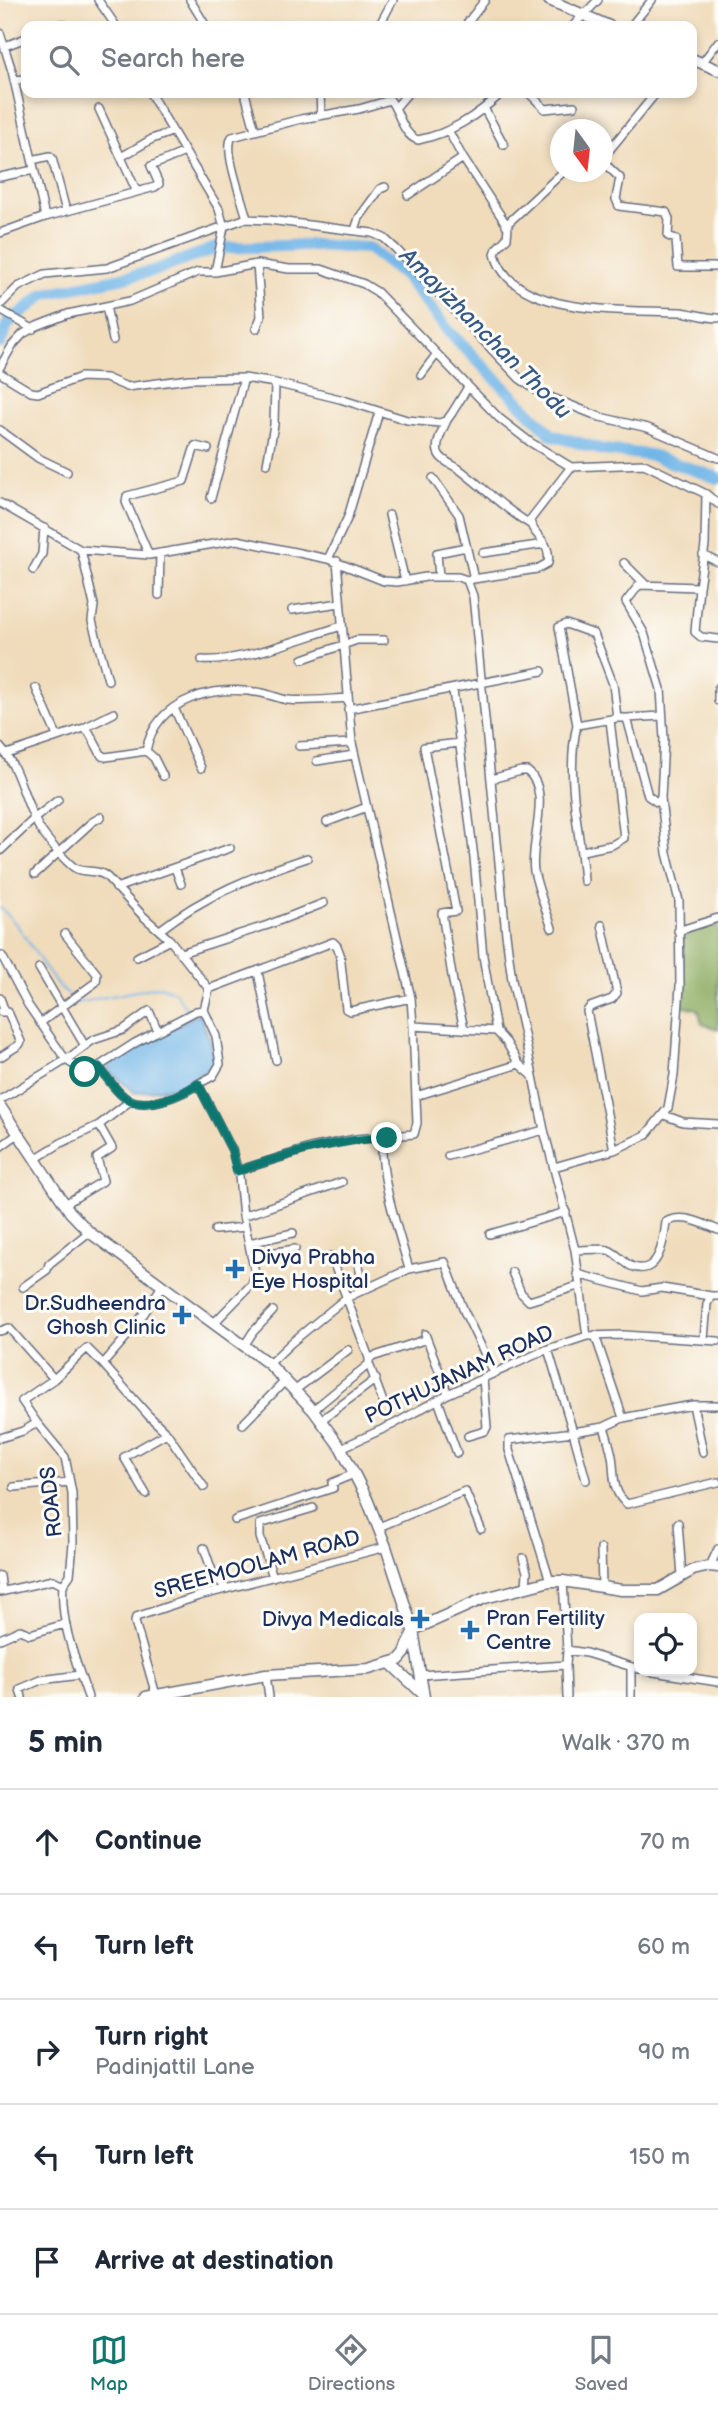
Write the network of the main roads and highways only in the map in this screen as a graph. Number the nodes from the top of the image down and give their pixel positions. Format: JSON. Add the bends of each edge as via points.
{"nodes":[{"id":1,"x":549,"y":0,"type":"edge"},
{"id":2,"x":598,"y":21,"type":"edge"},
{"id":3,"x":697,"y":61,"type":"edge"},
{"id":4,"x":718,"y":69,"type":"edge"},
{"id":5,"x":0,"y":1106,"type":"edge"},
{"id":6,"x":714,"y":1567,"type":"edge"},
{"id":7,"x":413,"y":1630,"type":"junction"},
{"id":8,"x":390,"y":1663,"type":"junction"},
{"id":9,"x":194,"y":1692,"type":"edge"},
{"id":10,"x":151,"y":1696,"type":"edge"},
{"id":11,"x":424,"y":1696,"type":"edge"}],
"edges":[{"from":1,"to":2,"type":"main road"},
{"from":3,"to":4,"type":"main road"},
{"from":5,"to":7,"type":"main road","via":[[89,1233],[269,1364],[313,1410],[341,1448],[379,1527]]},
{"from":6,"to":7,"type":"main road","via":[[693,1570],[658,1590],[550,1581],[485,1598]]},
{"from":7,"to":8,"type":"main road","via":[[405,1653]]},
{"from":7,"to":11,"type":"main road"},
{"from":8,"to":9,"type":"main road","via":[[356,1671],[266,1675]]},
{"from":8,"to":11,"type":"main road"},
{"from":9,"to":10,"type":"main road"}]}
